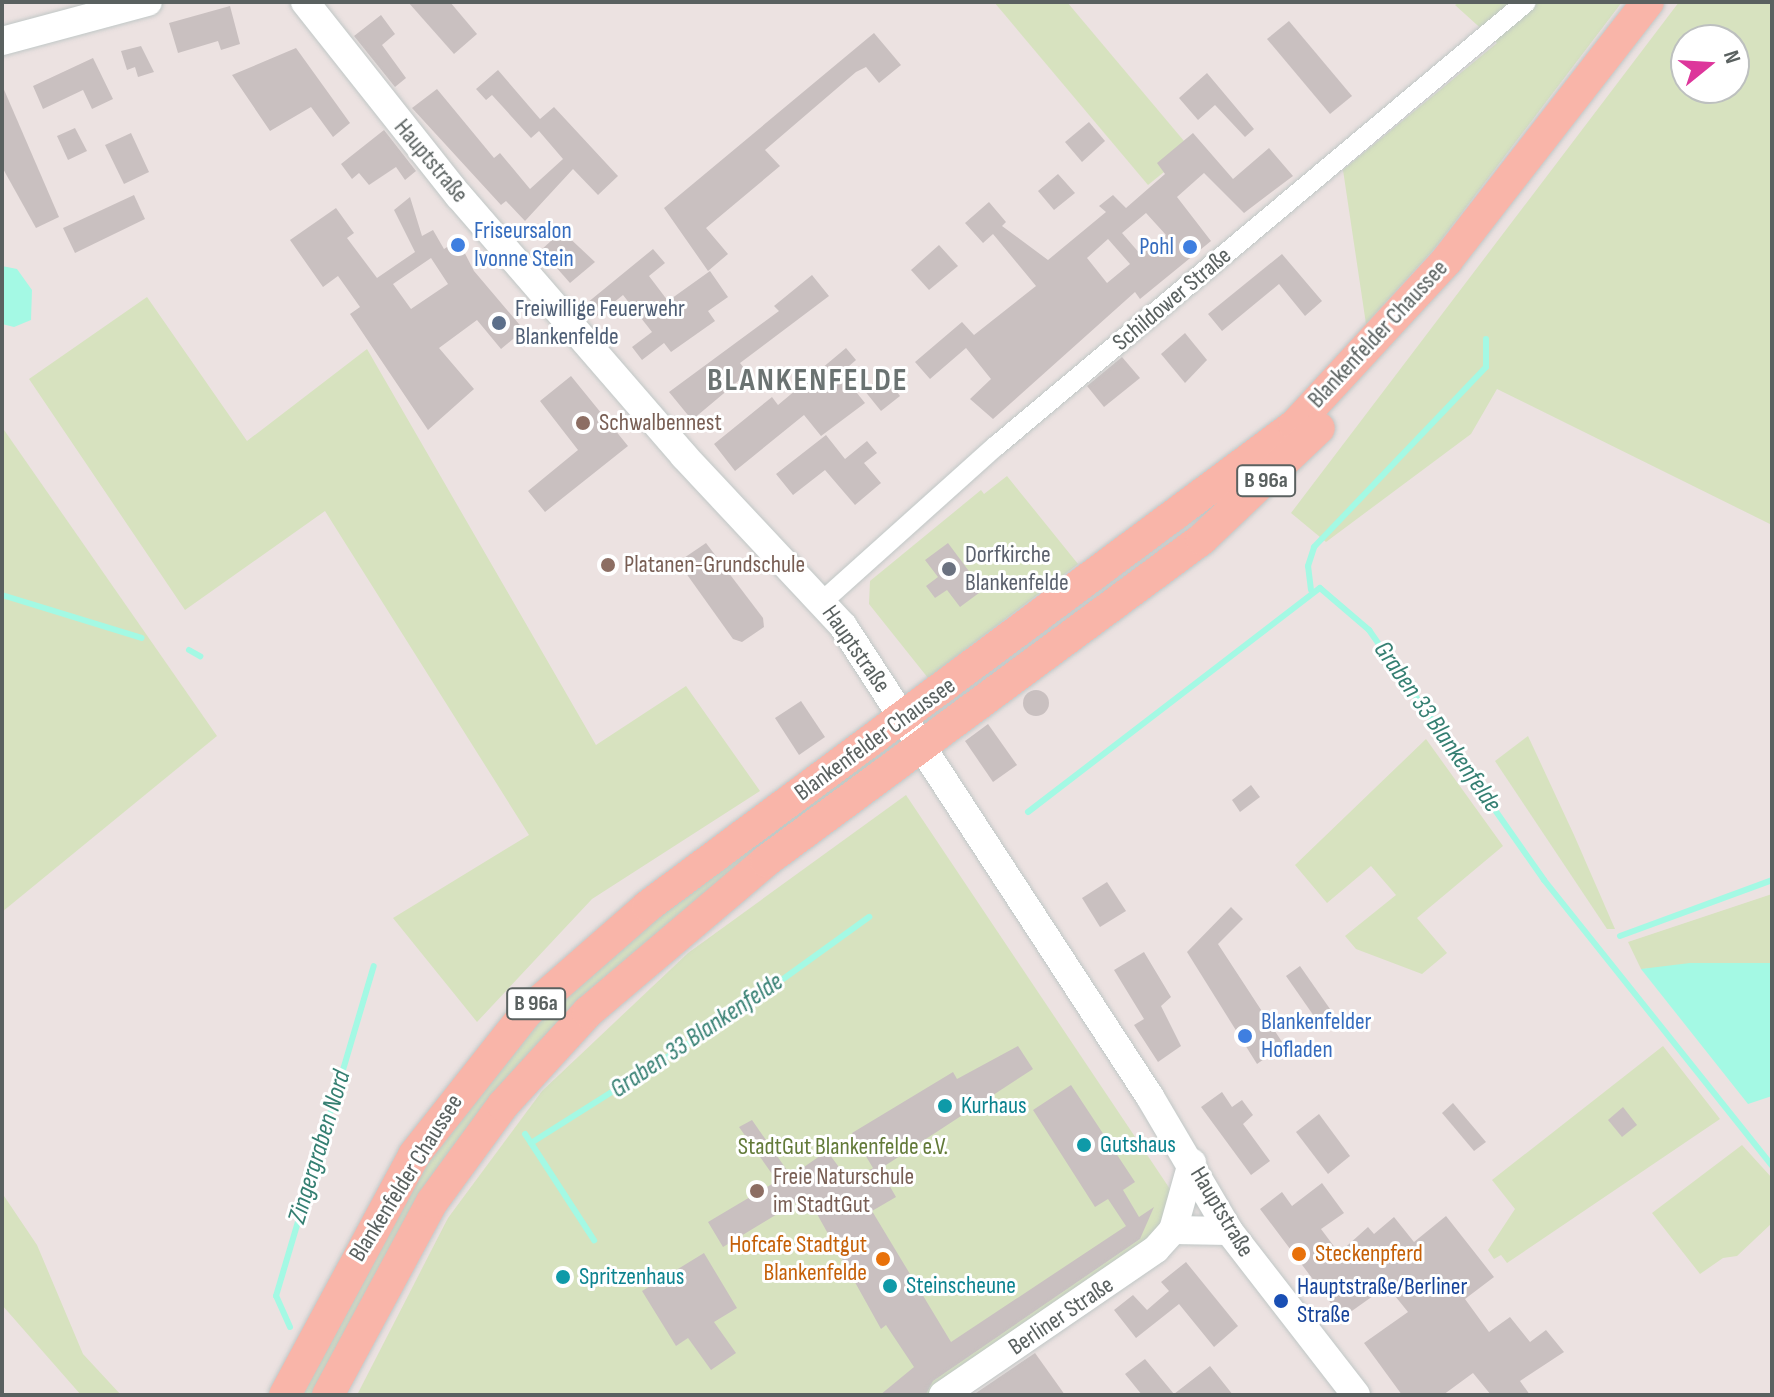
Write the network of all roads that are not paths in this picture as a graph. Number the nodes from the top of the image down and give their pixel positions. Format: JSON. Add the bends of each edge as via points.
{"nodes":[{"id":1,"x":148,"y":2,"type":"edge"},
{"id":2,"x":305,"y":2,"type":"edge"},
{"id":3,"x":1526,"y":2,"type":"edge"},
{"id":4,"x":1648,"y":2,"type":"edge"},
{"id":5,"x":2,"y":41,"type":"edge"},
{"id":6,"x":1541,"y":146,"type":"junction"},
{"id":7,"x":823,"y":601,"type":"junction"},
{"id":8,"x":903,"y":718,"type":"junction"},
{"id":9,"x":924,"y":749,"type":"junction"},
{"id":10,"x":1192,"y":1163,"type":"junction"},
{"id":11,"x":1173,"y":1230,"type":"junction"},
{"id":12,"x":1229,"y":1231,"type":"junction"},
{"id":13,"x":285,"y":1395,"type":"edge"},
{"id":14,"x":328,"y":1395,"type":"edge"},
{"id":15,"x":943,"y":1395,"type":"edge"},
{"id":16,"x":1356,"y":1395,"type":"edge"}],
"edges":[{"from":1,"to":5,"type":"street"},
{"from":2,"to":7,"type":"street","name":"Hauptstraße","via":[[398,122],[597,355],[797,580]]},
{"from":3,"to":7,"type":"street","name":"Schildower Straße","via":[[996,446]]},
{"from":4,"to":6,"type":"main road","name":"Blankenfelder Chaussee","number":"B 96a"},
{"from":6,"to":8,"type":"main road","name":"Blankenfelder Chaussee","number":"B 96a","via":[[1432,278],[1295,425]]},
{"from":6,"to":9,"type":"main road","name":"Blankenfelder Chaussee","number":"B 96a","via":[[1452,279],[1279,468],[1202,539]]},
{"from":7,"to":8,"type":"street","name":"Hauptstraße"},
{"from":8,"to":9,"type":"street","name":"Hauptstraße"},
{"from":8,"to":13,"type":"main road","name":"Blankenfelder Chaussee","number":"B 96a","via":[[648,906],[527,1012],[414,1155]]},
{"from":9,"to":10,"type":"street","name":"Hauptstraße"},
{"from":9,"to":14,"type":"main road","name":"Blankenfelder Chaussee","number":"B 96a","via":[[675,936],[525,1078],[432,1202]]},
{"from":10,"to":11,"type":"street","name":"Berliner Straße"},
{"from":10,"to":12,"type":"street","name":"Hauptstraße"},
{"from":11,"to":12,"type":"street"},
{"from":11,"to":15,"type":"street","name":"Berliner Straße","via":[[1135,1267]]},
{"from":12,"to":16,"type":"street","name":"Hauptstraße"}]}
